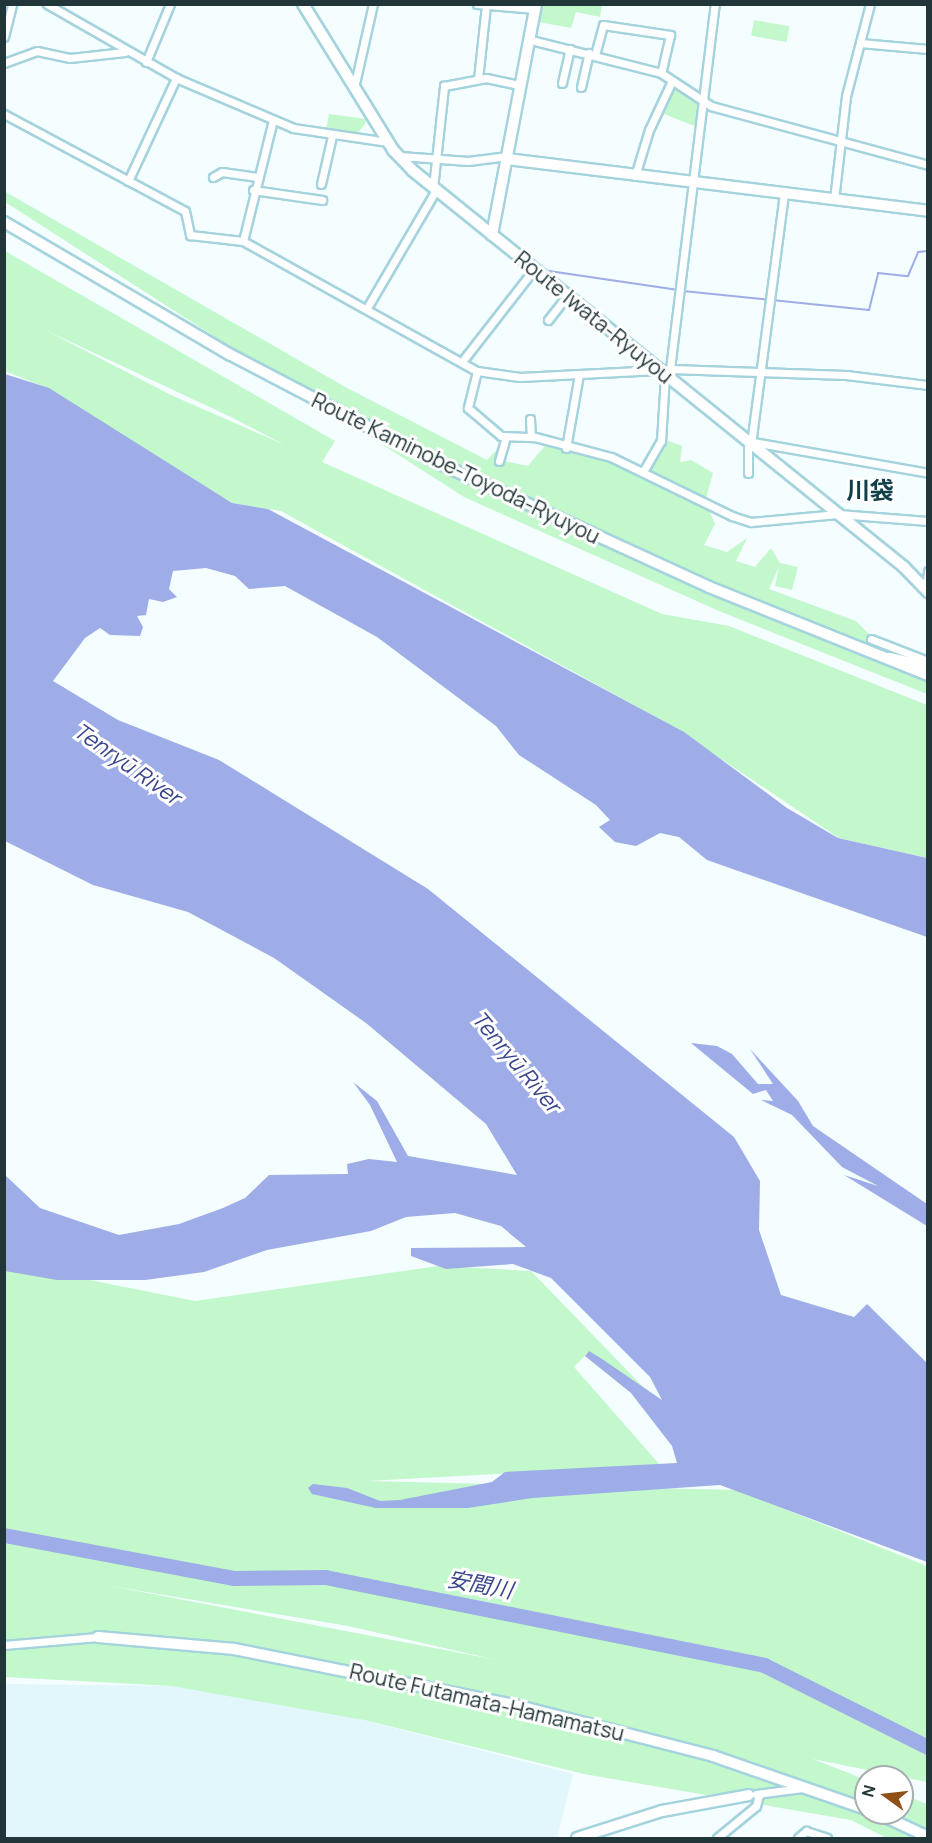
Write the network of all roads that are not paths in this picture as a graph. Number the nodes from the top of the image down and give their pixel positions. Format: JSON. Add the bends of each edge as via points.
{"nodes":[{"id":1,"x":12,"y":4,"type":"edge"},
{"id":2,"x":47,"y":4,"type":"edge"},
{"id":3,"x":170,"y":4,"type":"edge"},
{"id":4,"x":303,"y":4,"type":"edge"},
{"id":5,"x":373,"y":4,"type":"edge"},
{"id":6,"x":477,"y":4,"type":"edge"},
{"id":7,"x":715,"y":4,"type":"edge"},
{"id":8,"x":870,"y":4,"type":"edge"},
{"id":9,"x":486,"y":5,"type":"edge"},
{"id":10,"x":535,"y":7,"type":"edge"},
{"id":11,"x":4,"y":37,"type":"edge"},
{"id":12,"x":531,"y":40,"type":"junction"},
{"id":13,"x":860,"y":43,"type":"junction"},
{"id":14,"x":570,"y":49,"type":"junction"},
{"id":15,"x":927,"y":49,"type":"edge"},
{"id":16,"x":125,"y":52,"type":"junction"},
{"id":17,"x":592,"y":54,"type":"junction"},
{"id":18,"x":146,"y":62,"type":"junction"},
{"id":19,"x":4,"y":63,"type":"edge"},
{"id":20,"x":660,"y":73,"type":"junction"},
{"id":21,"x":176,"y":78,"type":"junction"},
{"id":22,"x":477,"y":78,"type":"junction"},
{"id":23,"x":672,"y":81,"type":"junction"},
{"id":24,"x":562,"y":82,"type":"dead end"},
{"id":25,"x":520,"y":85,"type":"junction"},
{"id":26,"x":581,"y":87,"type":"dead end"},
{"id":27,"x":354,"y":88,"type":"junction"},
{"id":28,"x":703,"y":102,"type":"junction"},
{"id":29,"x":4,"y":114,"type":"edge"},
{"id":30,"x":273,"y":120,"type":"junction"},
{"id":31,"x":332,"y":136,"type":"junction"},
{"id":32,"x":841,"y":141,"type":"junction"},
{"id":33,"x":388,"y":142,"type":"junction"},
{"id":34,"x":398,"y":156,"type":"junction"},
{"id":35,"x":508,"y":157,"type":"junction"},
{"id":36,"x":439,"y":161,"type":"junction"},
{"id":37,"x":927,"y":163,"type":"edge"},
{"id":38,"x":636,"y":176,"type":"junction"},
{"id":39,"x":213,"y":177,"type":"dead end"},
{"id":40,"x":256,"y":177,"type":"junction"},
{"id":41,"x":128,"y":181,"type":"junction"},
{"id":42,"x":321,"y":183,"type":"dead end"},
{"id":43,"x":695,"y":184,"type":"junction"},
{"id":44,"x":435,"y":189,"type":"junction"},
{"id":45,"x":254,"y":190,"type":"junction"},
{"id":46,"x":784,"y":194,"type":"junction"},
{"id":47,"x":322,"y":200,"type":"dead end"},
{"id":48,"x":834,"y":200,"type":"junction"},
{"id":49,"x":927,"y":211,"type":"edge"},
{"id":50,"x":4,"y":222,"type":"edge"},
{"id":51,"x":492,"y":235,"type":"junction"},
{"id":52,"x":243,"y":241,"type":"junction"},
{"id":53,"x":534,"y":269,"type":"junction"},
{"id":54,"x":567,"y":296,"type":"junction"},
{"id":55,"x":368,"y":308,"type":"junction"},
{"id":56,"x":548,"y":320,"type":"dead end"},
{"id":57,"x":464,"y":359,"type":"junction"},
{"id":58,"x":477,"y":371,"type":"junction"},
{"id":59,"x":666,"y":373,"type":"junction"},
{"id":60,"x":762,"y":373,"type":"junction"},
{"id":61,"x":579,"y":374,"type":"junction"},
{"id":62,"x":927,"y":385,"type":"edge"},
{"id":63,"x":530,"y":419,"type":"dead end"},
{"id":64,"x":506,"y":436,"type":"junction"},
{"id":65,"x":531,"y":437,"type":"junction"},
{"id":66,"x":751,"y":442,"type":"junction"},
{"id":67,"x":566,"y":448,"type":"junction"},
{"id":68,"x":499,"y":461,"type":"dead end"},
{"id":69,"x":644,"y":470,"type":"junction"},
{"id":70,"x":927,"y":472,"type":"edge"},
{"id":71,"x":748,"y":473,"type":"dead end"},
{"id":72,"x":838,"y":514,"type":"junction"},
{"id":73,"x":927,"y":521,"type":"edge"},
{"id":74,"x":927,"y":572,"type":"edge"},
{"id":75,"x":927,"y":590,"type":"edge"},
{"id":76,"x":871,"y":639,"type":"dead end"},
{"id":77,"x":877,"y":655,"type":"junction"},
{"id":78,"x":927,"y":663,"type":"edge"},
{"id":79,"x":927,"y":675,"type":"edge"},
{"id":80,"x":98,"y":1637,"type":"joint"},
{"id":81,"x":4,"y":1645,"type":"edge"},
{"id":82,"x":808,"y":1786,"type":"junction"},
{"id":83,"x":754,"y":1795,"type":"junction"},
{"id":84,"x":854,"y":1804,"type":"edge"},
{"id":85,"x":902,"y":1825,"type":"edge"},
{"id":86,"x":927,"y":1837,"type":"edge"},
{"id":87,"x":577,"y":1839,"type":"edge"},
{"id":88,"x":717,"y":1839,"type":"edge"},
{"id":89,"x":798,"y":1839,"type":"edge"},
{"id":90,"x":827,"y":1839,"type":"edge"}],
"edges":[{"from":1,"to":11,"type":"street"},
{"from":2,"to":16,"type":"street"},
{"from":3,"to":18,"type":"street"},
{"from":4,"to":27,"type":"main road","name":"Route Iwata-Ryuyou"},
{"from":5,"to":27,"type":"street"},
{"from":6,"to":9,"type":"street"},
{"from":7,"to":28,"type":"street"},
{"from":8,"to":13,"type":"street"},
{"from":9,"to":10,"type":"street"},
{"from":9,"to":22,"type":"street"},
{"from":10,"to":12,"type":"main road"},
{"from":12,"to":14,"type":"street"},
{"from":12,"to":25,"type":"main road"},
{"from":13,"to":15,"type":"street"},
{"from":13,"to":32,"type":"street"},
{"from":14,"to":17,"type":"street"},
{"from":14,"to":24,"type":"street"},
{"from":16,"to":18,"type":"street"},
{"from":16,"to":19,"type":"street","via":[[69,58],[37,51]]},
{"from":17,"to":20,"type":"street"},
{"from":17,"to":20,"type":"street","via":[[603,25],[670,35]]},
{"from":17,"to":26,"type":"street"},
{"from":18,"to":21,"type":"street"},
{"from":20,"to":23,"type":"street"},
{"from":21,"to":30,"type":"street"},
{"from":21,"to":41,"type":"street"},
{"from":22,"to":25,"type":"street"},
{"from":22,"to":36,"type":"street","via":[[444,86]]},
{"from":23,"to":28,"type":"street"},
{"from":23,"to":38,"type":"street","via":[[649,130]]},
{"from":25,"to":35,"type":"main road"},
{"from":27,"to":33,"type":"main road","name":"Route Iwata-Ryuyou"},
{"from":28,"to":32,"type":"street"},
{"from":28,"to":43,"type":"street"},
{"from":29,"to":41,"type":"street"},
{"from":30,"to":31,"type":"street"},
{"from":30,"to":40,"type":"street"},
{"from":31,"to":33,"type":"street"},
{"from":31,"to":42,"type":"street"},
{"from":32,"to":37,"type":"street"},
{"from":32,"to":48,"type":"street"},
{"from":33,"to":34,"type":"main road","name":"Route Iwata-Ryuyou"},
{"from":34,"to":36,"type":"street"},
{"from":34,"to":44,"type":"main road","name":"Route Iwata-Ryuyou"},
{"from":35,"to":36,"type":"street"},
{"from":35,"to":38,"type":"main road"},
{"from":35,"to":51,"type":"main road"},
{"from":36,"to":44,"type":"street"},
{"from":38,"to":43,"type":"main road"},
{"from":39,"to":40,"type":"street","via":[[222,172]]},
{"from":40,"to":45,"type":"street"},
{"from":41,"to":52,"type":"street","via":[[185,211],[190,235]]},
{"from":43,"to":46,"type":"main road"},
{"from":43,"to":59,"type":"street"},
{"from":44,"to":51,"type":"main road","name":"Route Iwata-Ryuyou"},
{"from":44,"to":55,"type":"street"},
{"from":45,"to":47,"type":"street"},
{"from":45,"to":52,"type":"street"},
{"from":46,"to":48,"type":"main road"},
{"from":46,"to":60,"type":"street"},
{"from":48,"to":49,"type":"main road"},
{"from":50,"to":77,"type":"main road","name":"Route Kaminobe-Toyoda-Ryuyou","via":[[231,355],[434,460],[709,587]]},
{"from":51,"to":53,"type":"main road","name":"Route Iwata-Ryuyou"},
{"from":52,"to":55,"type":"street"},
{"from":53,"to":54,"type":"main road","name":"Route Iwata-Ryuyou"},
{"from":53,"to":57,"type":"street"},
{"from":54,"to":56,"type":"street"},
{"from":54,"to":59,"type":"main road","name":"Route Iwata-Ryuyou"},
{"from":55,"to":57,"type":"street"},
{"from":57,"to":58,"type":"street"},
{"from":58,"to":61,"type":"street","via":[[520,377]]},
{"from":58,"to":64,"type":"street","via":[[468,408]]},
{"from":59,"to":60,"type":"street"},
{"from":59,"to":61,"type":"street"},
{"from":59,"to":66,"type":"main road","name":"Route Iwata-Ryuyou"},
{"from":59,"to":69,"type":"street","via":[[661,441]]},
{"from":60,"to":62,"type":"street","via":[[846,375]]},
{"from":60,"to":66,"type":"street"},
{"from":61,"to":67,"type":"street"},
{"from":63,"to":65,"type":"street"},
{"from":64,"to":65,"type":"street"},
{"from":64,"to":68,"type":"street"},
{"from":65,"to":67,"type":"street"},
{"from":66,"to":70,"type":"street"},
{"from":66,"to":71,"type":"street"},
{"from":66,"to":72,"type":"main road","name":"Route Iwata-Ryuyou"},
{"from":67,"to":69,"type":"street"},
{"from":69,"to":72,"type":"street","via":[[751,522]]},
{"from":72,"to":73,"type":"street"},
{"from":72,"to":75,"type":"main road","name":"Route Iwata-Ryuyou"},
{"from":74,"to":75,"type":"street"},
{"from":76,"to":78,"type":"street"},
{"from":77,"to":78,"type":"street"},
{"from":77,"to":79,"type":"main road","name":"Route Kaminobe-Toyoda-Ryuyou"},
{"from":80,"to":81,"type":"street"},
{"from":80,"to":82,"type":"main road","name":"Route Futamata-Hamamatsu","via":[[234,1649],[363,1672],[536,1710]]},
{"from":82,"to":83,"type":"street"},
{"from":82,"to":84,"type":"main road","name":"Route Futamata-Hamamatsu"},
{"from":83,"to":87,"type":"main road","via":[[662,1811]]},
{"from":83,"to":88,"type":"street","via":[[756,1806]]},
{"from":85,"to":86,"type":"main road"},
{"from":89,"to":90,"type":"street","via":[[806,1831]]}]}
